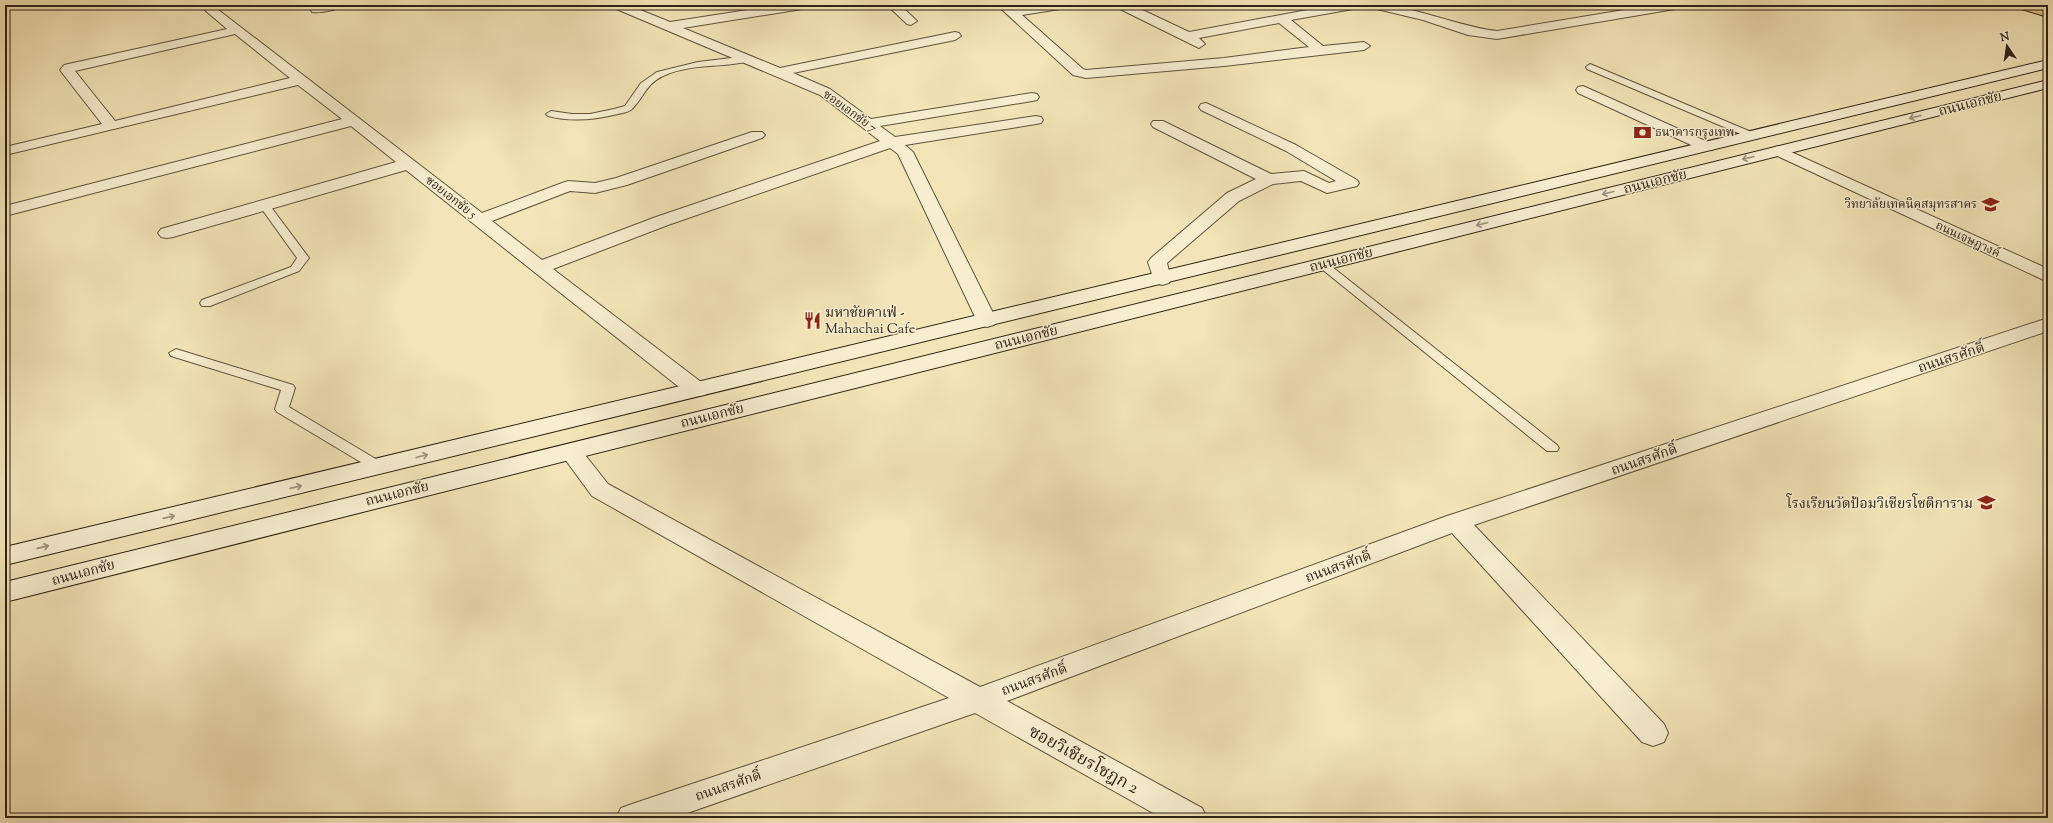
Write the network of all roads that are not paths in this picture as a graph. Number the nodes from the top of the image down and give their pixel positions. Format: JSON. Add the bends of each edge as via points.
{"nodes":[{"id":1,"x":205,"y":5,"type":"edge"},
{"id":2,"x":336,"y":5,"type":"edge"},
{"id":3,"x":620,"y":5,"type":"edge"},
{"id":4,"x":802,"y":5,"type":"edge"},
{"id":5,"x":892,"y":5,"type":"edge"},
{"id":6,"x":1060,"y":5,"type":"edge"},
{"id":7,"x":1122,"y":5,"type":"edge"},
{"id":8,"x":1353,"y":5,"type":"edge"},
{"id":9,"x":1377,"y":5,"type":"edge"},
{"id":10,"x":1675,"y":5,"type":"edge"},
{"id":11,"x":2022,"y":5,"type":"edge"},
{"id":12,"x":316,"y":9,"type":"dead end"},
{"id":13,"x":1008,"y":9,"type":"edge"},
{"id":14,"x":2048,"y":13,"type":"edge"},
{"id":15,"x":1283,"y":20,"type":"junction"},
{"id":16,"x":911,"y":21,"type":"dead end"},
{"id":17,"x":671,"y":26,"type":"junction"},
{"id":18,"x":238,"y":30,"type":"junction"},
{"id":19,"x":955,"y":36,"type":"dead end"},
{"id":20,"x":1188,"y":36,"type":"junction"},
{"id":21,"x":1364,"y":46,"type":"dead end"},
{"id":22,"x":1320,"y":50,"type":"junction"},
{"id":23,"x":748,"y":59,"type":"junction"},
{"id":24,"x":1224,"y":62,"type":"junction"},
{"id":25,"x":2048,"y":64,"type":"edge"},
{"id":26,"x":1590,"y":67,"type":"dead end"},
{"id":27,"x":780,"y":72,"type":"junction"},
{"id":28,"x":301,"y":80,"type":"junction"},
{"id":29,"x":2048,"y":84,"type":"edge"},
{"id":30,"x":1583,"y":90,"type":"dead end"},
{"id":31,"x":1032,"y":97,"type":"dead end"},
{"id":32,"x":1206,"y":107,"type":"dead end"},
{"id":33,"x":551,"y":114,"type":"dead end"},
{"id":34,"x":1036,"y":120,"type":"dead end"},
{"id":35,"x":353,"y":121,"type":"junction"},
{"id":36,"x":868,"y":124,"type":"junction"},
{"id":37,"x":1158,"y":124,"type":"dead end"},
{"id":38,"x":112,"y":126,"type":"junction"},
{"id":39,"x":757,"y":135,"type":"dead end"},
{"id":40,"x":1753,"y":136,"type":"junction"},
{"id":41,"x":892,"y":142,"type":"junction"},
{"id":42,"x":1707,"y":147,"type":"junction"},
{"id":43,"x":8,"y":151,"type":"dead end"},
{"id":44,"x":1778,"y":151,"type":"junction"},
{"id":45,"x":408,"y":164,"type":"junction"},
{"id":46,"x":1269,"y":179,"type":"junction"},
{"id":47,"x":264,"y":205,"type":"junction"},
{"id":48,"x":5,"y":211,"type":"edge"},
{"id":49,"x":480,"y":220,"type":"junction"},
{"id":50,"x":167,"y":233,"type":"dead end"},
{"id":51,"x":1322,"y":264,"type":"junction"},
{"id":52,"x":541,"y":267,"type":"junction"},
{"id":53,"x":2048,"y":276,"type":"edge"},
{"id":54,"x":1162,"y":279,"type":"junction"},
{"id":55,"x":206,"y":303,"type":"dead end"},
{"id":56,"x":987,"y":321,"type":"junction"},
{"id":57,"x":2048,"y":324,"type":"edge"},
{"id":58,"x":176,"y":353,"type":"dead end"},
{"id":59,"x":697,"y":390,"type":"junction"},
{"id":60,"x":1552,"y":448,"type":"dead end"},
{"id":61,"x":570,"y":451,"type":"junction"},
{"id":62,"x":379,"y":467,"type":"junction"},
{"id":63,"x":1456,"y":522,"type":"junction"},
{"id":64,"x":5,"y":556,"type":"edge"},
{"id":65,"x":5,"y":592,"type":"edge"},
{"id":66,"x":977,"y":700,"type":"junction"},
{"id":67,"x":1653,"y":733,"type":"dead end"},
{"id":68,"x":632,"y":818,"type":"edge"},
{"id":69,"x":1191,"y":818,"type":"edge"}],
"edges":[{"from":1,"to":18,"type":"street","name":"ซอยเอกชัย 5"},
{"from":2,"to":12,"type":"street"},
{"from":3,"to":17,"type":"street","name":"ซอยเอกชัย 7"},
{"from":4,"to":17,"type":"street"},
{"from":5,"to":16,"type":"street"},
{"from":6,"to":13,"type":"street"},
{"from":7,"to":20,"type":"street"},
{"from":8,"to":15,"type":"street"},
{"from":9,"to":10,"type":"street","via":[[1472,32],[1497,35]]},
{"from":11,"to":14,"type":"main road"},
{"from":13,"to":24,"type":"street","via":[[1081,74]]},
{"from":15,"to":20,"type":"street"},
{"from":15,"to":22,"type":"street"},
{"from":17,"to":23,"type":"street","name":"ซอยเอกชัย 7"},
{"from":18,"to":28,"type":"street","name":"ซอยเอกชัย 5"},
{"from":18,"to":38,"type":"street","via":[[69,68]]},
{"from":19,"to":27,"type":"street"},
{"from":20,"to":24,"type":"street"},
{"from":21,"to":22,"type":"street"},
{"from":22,"to":24,"type":"street"},
{"from":23,"to":27,"type":"street","name":"ซอยเอกชัย 7"},
{"from":23,"to":33,"type":"lane","via":[[673,70],[652,79],[635,96],[628,108],[572,118]]},
{"from":25,"to":40,"type":"street","name":"ถนนเอกชัย"},
{"from":26,"to":40,"type":"lane"},
{"from":27,"to":36,"type":"street","name":"ซอยเอกชัย 7","via":[[825,92]]},
{"from":28,"to":35,"type":"street","name":"ซอยเอกชัย 5"},
{"from":28,"to":38,"type":"street"},
{"from":29,"to":44,"type":"street","name":"ถนนเอกชัย","one_way":true},
{"from":30,"to":42,"type":"street"},
{"from":31,"to":36,"type":"street"},
{"from":32,"to":46,"type":"street","via":[[1291,148],[1351,183],[1327,188],[1304,176]]},
{"from":34,"to":41,"type":"street"},
{"from":35,"to":45,"type":"street","name":"ซอยเอกชัย 5"},
{"from":35,"to":48,"type":"street"},
{"from":36,"to":41,"type":"street","name":"ซอยเอกชัย 7"},
{"from":37,"to":46,"type":"street"},
{"from":38,"to":43,"type":"street"},
{"from":39,"to":49,"type":"street","via":[[621,182],[595,188],[568,186]]},
{"from":40,"to":42,"type":"street","name":"ถนนเอกชัย"},
{"from":41,"to":52,"type":"street","via":[[662,220]]},
{"from":41,"to":56,"type":"street","name":"ซอยเอกชัย 7","via":[[905,152]]},
{"from":42,"to":54,"type":"street","name":"ถนนเอกชัย"},
{"from":44,"to":51,"type":"street","name":"ถนนเอกชัย","one_way":true},
{"from":44,"to":53,"type":"street","name":"ถนนเจษฎางค์"},
{"from":45,"to":47,"type":"street"},
{"from":45,"to":49,"type":"street","name":"ซอยเอกชัย 5"},
{"from":46,"to":54,"type":"street","via":[[1233,197],[1157,262]]},
{"from":47,"to":50,"type":"street"},
{"from":47,"to":55,"type":"lane","via":[[303,258],[295,269]]},
{"from":49,"to":52,"type":"street","name":"ซอยเอกชัย 5"},
{"from":51,"to":60,"type":"lane"},
{"from":51,"to":61,"type":"street","name":"ถนนเอกชัย"},
{"from":52,"to":59,"type":"street","name":"ซอยเอกชัย 5"},
{"from":54,"to":56,"type":"street","name":"ถนนเอกชัย"},
{"from":56,"to":59,"type":"street","name":"ถนนเอกชัย"},
{"from":57,"to":63,"type":"street","name":"ถนนสรศักดิ์"},
{"from":58,"to":62,"type":"lane","via":[[288,388],[282,409]]},
{"from":62,"to":59,"type":"street","name":"ถนนเอกชัย","one_way":true},
{"from":61,"to":65,"type":"street","name":"ถนนเอกชัย"},
{"from":61,"to":66,"type":"street","name":"ซอยวิเชียรโชฎก 2","via":[[600,490]]},
{"from":64,"to":62,"type":"street","name":"ถนนเอกชัย","one_way":true},
{"from":63,"to":66,"type":"street","name":"ถนนสรศักดิ์"},
{"from":63,"to":67,"type":"street"},
{"from":66,"to":68,"type":"street","name":"ถนนสรศักดิ์"},
{"from":66,"to":69,"type":"street","name":"ซอยวิเชียรโชฎก 2"}]}
